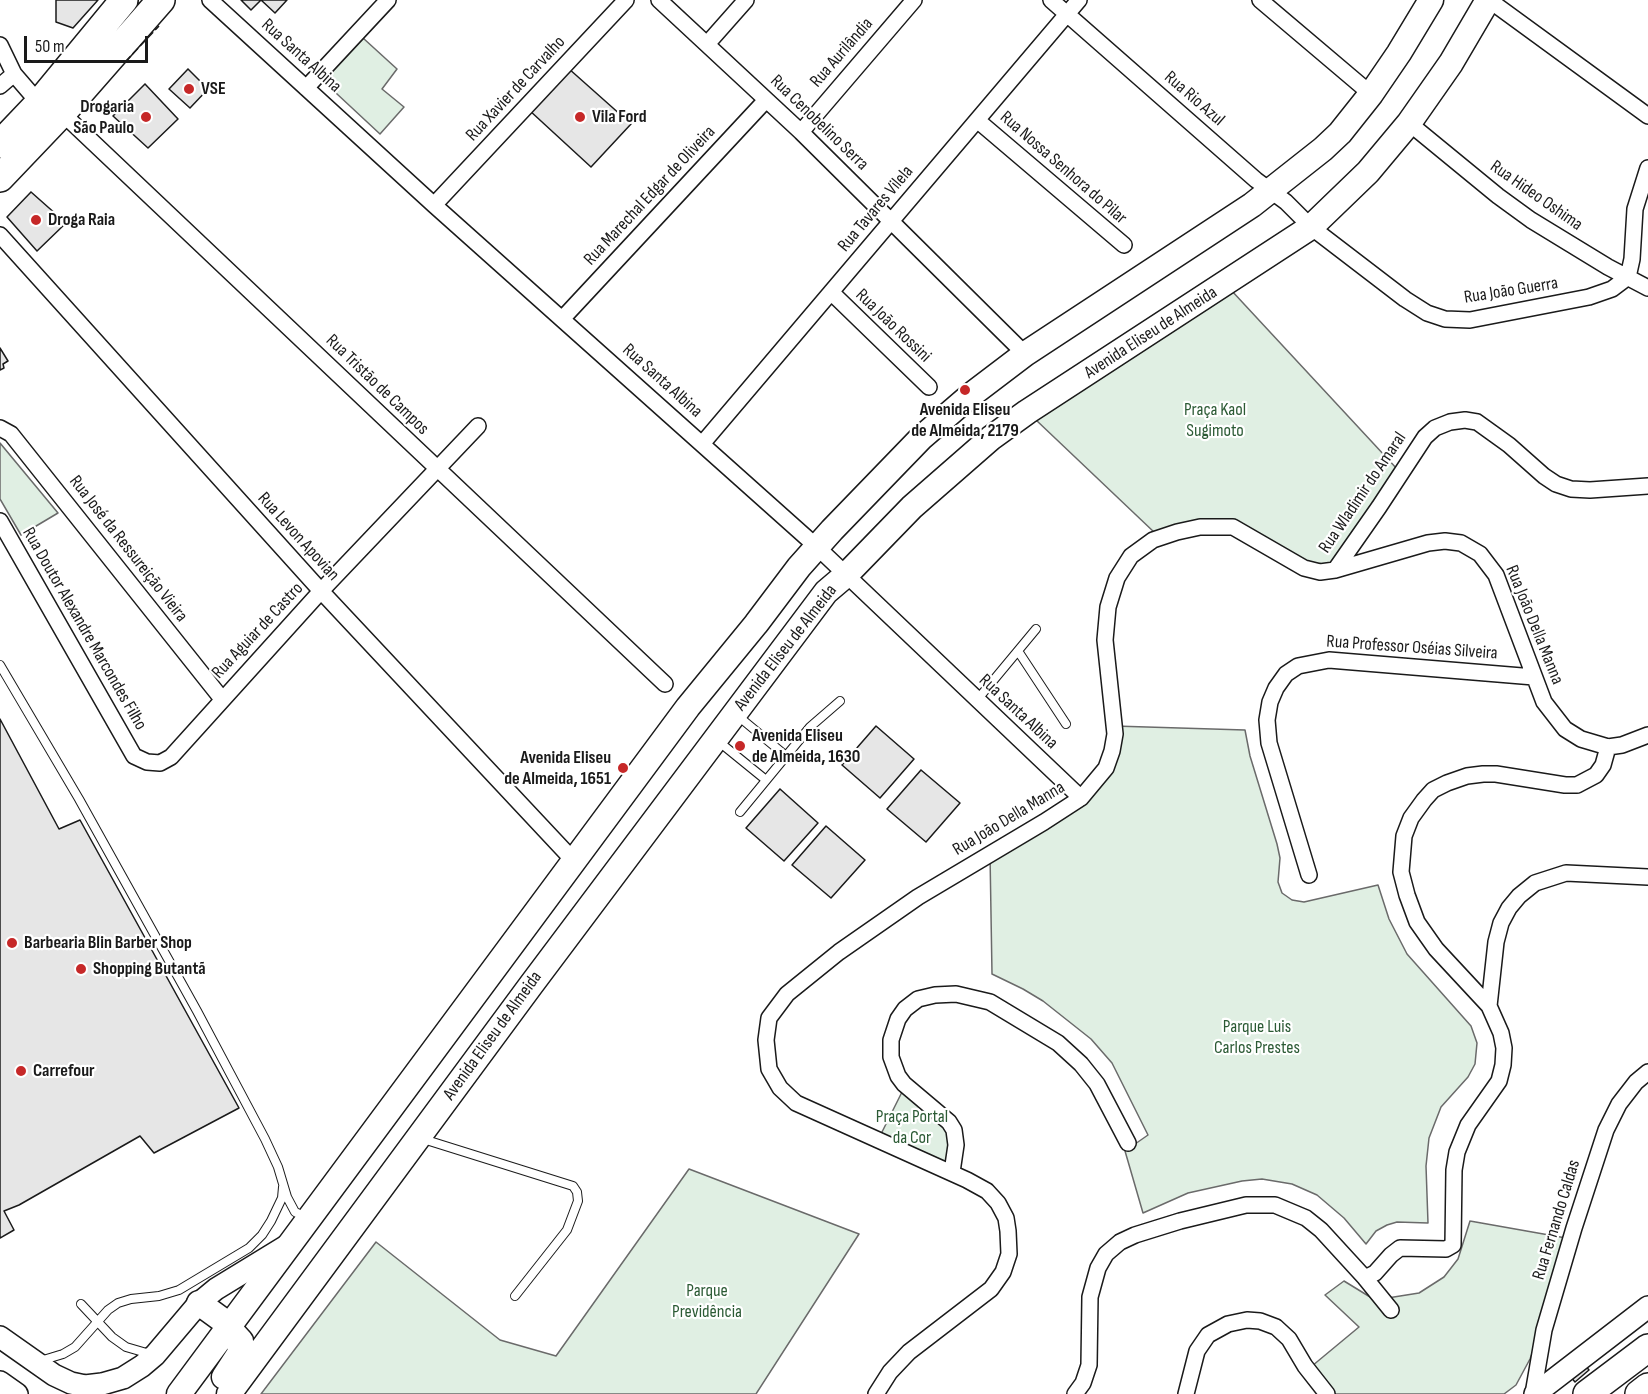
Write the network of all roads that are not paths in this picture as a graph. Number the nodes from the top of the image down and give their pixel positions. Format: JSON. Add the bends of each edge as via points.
{"nodes":[{"id":1,"x":124,"y":0,"type":"edge"},
{"id":2,"x":161,"y":0,"type":"edge"},
{"id":3,"x":210,"y":0,"type":"edge"},
{"id":4,"x":388,"y":0,"type":"edge"},
{"id":5,"x":626,"y":0,"type":"edge"},
{"id":6,"x":659,"y":0,"type":"edge"},
{"id":7,"x":746,"y":0,"type":"edge"},
{"id":8,"x":914,"y":0,"type":"edge"},
{"id":9,"x":1051,"y":0,"type":"edge"},
{"id":10,"x":1079,"y":0,"type":"edge"},
{"id":11,"x":1260,"y":0,"type":"edge"},
{"id":12,"x":1431,"y":0,"type":"edge"},
{"id":13,"x":1488,"y":0,"type":"edge"},
{"id":14,"x":1067,"y":14,"type":"junction"},
{"id":15,"x":708,"y":43,"type":"junction"},
{"id":16,"x":0,"y":45,"type":"edge"},
{"id":17,"x":14,"y":74,"type":"junction"},
{"id":18,"x":0,"y":86,"type":"edge"},
{"id":19,"x":306,"y":88,"type":"junction"},
{"id":20,"x":1371,"y":94,"type":"junction"},
{"id":21,"x":766,"y":100,"type":"junction"},
{"id":22,"x":51,"y":108,"type":"junction"},
{"id":23,"x":1648,"y":116,"type":"edge"},
{"id":24,"x":977,"y":120,"type":"junction"},
{"id":25,"x":1409,"y":123,"type":"junction"},
{"id":26,"x":801,"y":132,"type":"junction"},
{"id":27,"x":0,"y":144,"type":"edge"},
{"id":28,"x":1648,"y":168,"type":"edge"},
{"id":29,"x":0,"y":178,"type":"edge"},
{"id":30,"x":1270,"y":190,"type":"junction"},
{"id":31,"x":434,"y":205,"type":"junction"},
{"id":32,"x":892,"y":221,"type":"junction"},
{"id":33,"x":1311,"y":227,"type":"junction"},
{"id":34,"x":0,"y":235,"type":"edge"},
{"id":35,"x":1124,"y":245,"type":"dead end"},
{"id":36,"x":1628,"y":277,"type":"junction"},
{"id":37,"x":1648,"y":288,"type":"edge"},
{"id":38,"x":831,"y":292,"type":"junction"},
{"id":39,"x":563,"y":318,"type":"junction"},
{"id":40,"x":1025,"y":354,"type":"junction"},
{"id":41,"x":929,"y":387,"type":"dead end"},
{"id":42,"x":478,"y":426,"type":"dead end"},
{"id":43,"x":0,"y":428,"type":"edge"},
{"id":44,"x":702,"y":444,"type":"junction"},
{"id":45,"x":437,"y":469,"type":"junction"},
{"id":46,"x":1648,"y":486,"type":"edge"},
{"id":47,"x":0,"y":521,"type":"edge"},
{"id":48,"x":817,"y":547,"type":"junction"},
{"id":49,"x":1335,"y":570,"type":"junction"},
{"id":50,"x":846,"y":575,"type":"junction"},
{"id":51,"x":321,"y":591,"type":"junction"},
{"id":52,"x":1036,"y":628,"type":"dead end"},
{"id":53,"x":1018,"y":651,"type":"junction"},
{"id":54,"x":0,"y":665,"type":"edge"},
{"id":55,"x":1534,"y":677,"type":"junction"},
{"id":56,"x":665,"y":684,"type":"dead end"},
{"id":57,"x":222,"y":699,"type":"junction"},
{"id":58,"x":977,"y":700,"type":"junction"},
{"id":59,"x":840,"y":701,"type":"dead end"},
{"id":60,"x":735,"y":714,"type":"junction"},
{"id":61,"x":1066,"y":724,"type":"dead end"},
{"id":62,"x":1648,"y":735,"type":"edge"},
{"id":63,"x":716,"y":740,"type":"junction"},
{"id":64,"x":1608,"y":747,"type":"junction"},
{"id":65,"x":785,"y":755,"type":"junction"},
{"id":66,"x":134,"y":756,"type":"joint"},
{"id":67,"x":766,"y":780,"type":"junction"},
{"id":68,"x":1081,"y":798,"type":"junction"},
{"id":69,"x":740,"y":812,"type":"dead end"},
{"id":70,"x":573,"y":860,"type":"junction"},
{"id":71,"x":1309,"y":875,"type":"dead end"},
{"id":72,"x":1648,"y":877,"type":"edge"},
{"id":73,"x":1489,"y":1006,"type":"junction"},
{"id":74,"x":1648,"y":1072,"type":"edge"},
{"id":75,"x":419,"y":1138,"type":"junction"},
{"id":76,"x":1128,"y":1143,"type":"dead end"},
{"id":77,"x":952,"y":1172,"type":"junction"},
{"id":78,"x":283,"y":1180,"type":"junction"},
{"id":79,"x":308,"y":1218,"type":"junction"},
{"id":80,"x":288,"y":1245,"type":"junction"},
{"id":81,"x":1365,"y":1278,"type":"junction"},
{"id":82,"x":514,"y":1296,"type":"dead end"},
{"id":83,"x":200,"y":1303,"type":"junction"},
{"id":84,"x":81,"y":1304,"type":"dead end"},
{"id":85,"x":1648,"y":1307,"type":"edge"},
{"id":86,"x":1391,"y":1310,"type":"dead end"},
{"id":87,"x":98,"y":1322,"type":"junction"},
{"id":88,"x":229,"y":1326,"type":"junction"},
{"id":89,"x":0,"y":1337,"type":"edge"},
{"id":90,"x":1648,"y":1347,"type":"edge"},
{"id":91,"x":155,"y":1355,"type":"junction"},
{"id":92,"x":35,"y":1362,"type":"junction"},
{"id":93,"x":0,"y":1382,"type":"edge"},
{"id":94,"x":1648,"y":1387,"type":"edge"},
{"id":95,"x":17,"y":1394,"type":"edge"},
{"id":96,"x":179,"y":1394,"type":"edge"},
{"id":97,"x":214,"y":1394,"type":"edge"},
{"id":98,"x":229,"y":1394,"type":"edge"},
{"id":99,"x":876,"y":1394,"type":"edge"},
{"id":100,"x":1075,"y":1394,"type":"edge"},
{"id":101,"x":1186,"y":1394,"type":"edge"},
{"id":102,"x":1327,"y":1394,"type":"edge"},
{"id":103,"x":1534,"y":1394,"type":"edge"},
{"id":104,"x":1587,"y":1394,"type":"edge"},
{"id":105,"x":1640,"y":1394,"type":"edge"}],
"edges":[{"from":1,"to":22,"type":"highway"},
{"from":2,"to":22,"type":"highway"},
{"from":3,"to":19,"type":"street","name":"Rua Santa Albina"},
{"from":4,"to":19,"type":"street"},
{"from":5,"to":31,"type":"street","name":"Rua Xavier de Carvalho"},
{"from":6,"to":15,"type":"street","name":"Rua Cenobelino Serra"},
{"from":7,"to":15,"type":"street"},
{"from":8,"to":26,"type":"street","name":"Rua Aurilândia"},
{"from":9,"to":14,"type":"street","name":"Rua Rio Azul"},
{"from":10,"to":14,"type":"street","name":"Rua Tavares Vilela"},
{"from":11,"to":20,"type":"street"},
{"from":12,"to":20,"type":"main road"},
{"from":13,"to":23,"type":"street"},
{"from":13,"to":25,"type":"main road","name":"Avenida Eliseu de Almeida"},
{"from":14,"to":24,"type":"street","name":"Rua Tavares Vilela"},
{"from":14,"to":30,"type":"street","name":"Rua Rio Azul"},
{"from":15,"to":21,"type":"street","name":"Rua Cenobelino Serra"},
{"from":16,"to":17,"type":"street","name":"Rua Tristão de Campos"},
{"from":17,"to":18,"type":"street"},
{"from":17,"to":22,"type":"street","name":"Rua Tristão de Campos"},
{"from":19,"to":31,"type":"street","name":"Rua Santa Albina"},
{"from":20,"to":30,"type":"main road","via":[[1340,133]]},
{"from":21,"to":26,"type":"street","name":"Rua Cenobelino Serra"},
{"from":21,"to":39,"type":"street","name":"Rua Marechal Edgar de Oliveira"},
{"from":22,"to":27,"type":"highway"},
{"from":22,"to":29,"type":"highway"},
{"from":22,"to":45,"type":"street","name":"Rua Tristão de Campos"},
{"from":24,"to":32,"type":"street","name":"Rua Tavares Vilela"},
{"from":24,"to":35,"type":"street","name":"Rua Nossa Senhora do Pilar"},
{"from":25,"to":33,"type":"main road","name":"Avenida Eliseu de Almeida","via":[[1368,172]]},
{"from":25,"to":36,"type":"street","name":"Rua Hideo Oshima","via":[[1531,220]]},
{"from":26,"to":32,"type":"street","name":"Rua Cenobelino Serra"},
{"from":28,"to":36,"type":"street","via":[[1635,208]]},
{"from":30,"to":33,"type":"street","name":"Rua Rio Azul"},
{"from":30,"to":40,"type":"main road"},
{"from":31,"to":39,"type":"street","name":"Rua Santa Albina"},
{"from":32,"to":38,"type":"street","name":"Rua Tavares Vilela"},
{"from":32,"to":40,"type":"street","name":"Rua Cenobelino Serra"},
{"from":33,"to":36,"type":"street","name":"Rua João Guerra","via":[[1405,299],[1445,319],[1470,320],[1589,297],[1612,289]]},
{"from":33,"to":50,"type":"main road","name":"Avenida Eliseu de Almeida","via":[[991,438],[912,507]]},
{"from":34,"to":51,"type":"street","name":"Rua Levon Apovian"},
{"from":36,"to":37,"type":"street","name":"Rua Hideo Oshima"},
{"from":38,"to":41,"type":"street","name":"Rua João Rossini"},
{"from":38,"to":44,"type":"street","name":"Rua Tavares Vilela"},
{"from":39,"to":44,"type":"street","name":"Rua Santa Albina"},
{"from":40,"to":48,"type":"main road","via":[[921,438]]},
{"from":42,"to":45,"type":"street","name":"Rua Aguiar de Castro"},
{"from":43,"to":57,"type":"street","name":"Rua José da Ressureição Vieira","via":[[11,434]]},
{"from":44,"to":48,"type":"street","name":"Rua Santa Albina"},
{"from":45,"to":51,"type":"street","name":"Rua Aguiar de Castro"},
{"from":45,"to":56,"type":"street","name":"Rua Tristão de Campos"},
{"from":46,"to":49,"type":"street","name":"Rua Wladimir do Amaral","via":[[1571,489],[1544,476],[1477,422],[1450,422],[1425,436]]},
{"from":47,"to":66,"type":"street","name":"Rua Doutor Alexandre Marcondes Filho"},
{"from":48,"to":50,"type":"street","name":"Rua Santa Albina"},
{"from":48,"to":70,"type":"main road","via":[[688,707]]},
{"from":49,"to":55,"type":"street","name":"Rua João Della Manna","via":[[1428,543],[1461,543],[1480,554],[1496,575]]},
{"from":49,"to":68,"type":"street","name":"Rua João Della Manna","via":[[1304,568],[1233,527],[1219,526],[1177,532],[1154,540],[1131,556],[1117,578],[1108,607],[1105,640],[1114,734],[1112,751],[1106,768]]},
{"from":50,"to":58,"type":"street","name":"Rua Santa Albina"},
{"from":50,"to":60,"type":"main road","name":"Avenida Eliseu de Almeida","via":[[826,592]]},
{"from":51,"to":57,"type":"street","name":"Rua Aguiar de Castro"},
{"from":51,"to":70,"type":"street","name":"Rua Levon Apovian"},
{"from":52,"to":53,"type":"lane"},
{"from":53,"to":58,"type":"lane"},
{"from":53,"to":61,"type":"lane"},
{"from":54,"to":78,"type":"lane","via":[[197,1011]]},
{"from":55,"to":64,"type":"street","name":"Rua João Della Manna","via":[[1544,702],[1565,729],[1581,739]]},
{"from":55,"to":71,"type":"street","name":"Rua Professor Oséias Silveira","via":[[1329,660],[1298,666],[1286,674],[1270,702],[1269,743]]},
{"from":57,"to":66,"type":"street","name":"Rua Aguiar de Castro","via":[[171,757],[159,763]]},
{"from":58,"to":68,"type":"street","name":"Rua Santa Albina"},
{"from":59,"to":65,"type":"lane"},
{"from":60,"to":63,"type":"main road","name":"Avenida Eliseu de Almeida"},
{"from":60,"to":65,"type":"lane"},
{"from":62,"to":64,"type":"street"},
{"from":63,"to":67,"type":"lane"},
{"from":63,"to":75,"type":"main road","name":"Avenida Eliseu de Almeida"},
{"from":64,"to":73,"type":"street","via":[[1596,775],[1577,785],[1496,774],[1467,776],[1434,790],[1411,818],[1404,836],[1401,872],[1417,922],[1436,949]]},
{"from":65,"to":67,"type":"lane"},
{"from":67,"to":69,"type":"lane"},
{"from":68,"to":77,"type":"street","name":"Rua João Della Manna","via":[[918,897],[839,952],[787,994],[769,1018],[769,1069],[780,1088],[796,1103]]},
{"from":70,"to":79,"type":"main road"},
{"from":72,"to":73,"type":"street","via":[[1566,873],[1535,883],[1509,908],[1501,923]]},
{"from":73,"to":81,"type":"street","via":[[1501,1033],[1503,1065],[1499,1081],[1468,1125],[1457,1152],[1453,1245],[1400,1248]]},
{"from":74,"to":103,"type":"street","name":"Rua Fernando Caldas","via":[[1619,1104],[1606,1130],[1544,1330]]},
{"from":75,"to":82,"type":"lane","via":[[573,1186],[577,1192],[578,1201],[567,1230]]},
{"from":75,"to":98,"type":"main road","name":"Avenida Eliseu de Almeida"},
{"from":76,"to":77,"type":"street","via":[[1097,1084],[1058,1043],[990,1002],[956,994],[935,995],[918,999],[898,1019],[891,1040],[891,1058],[904,1084],[949,1122],[954,1131]]},
{"from":77,"to":99,"type":"street","name":"Rua João Della Manna","via":[[987,1191],[1006,1218],[1009,1254],[1003,1272],[991,1288],[909,1352]]},
{"from":78,"to":79,"type":"lane","via":[[295,1212]]},
{"from":78,"to":87,"type":"lane","via":[[280,1204],[262,1235],[249,1248],[179,1290],[118,1303]]},
{"from":79,"to":80,"type":"main road"},
{"from":80,"to":83,"type":"main road"},
{"from":80,"to":88,"type":"main road"},
{"from":81,"to":86,"type":"street"},
{"from":81,"to":100,"type":"street","via":[[1306,1218],[1275,1205],[1246,1205],[1136,1234],[1106,1254],[1098,1268],[1090,1297],[1089,1365]]},
{"from":83,"to":88,"type":"main road"},
{"from":83,"to":91,"type":"main road"},
{"from":84,"to":87,"type":"lane"},
{"from":85,"to":103,"type":"main road"},
{"from":87,"to":91,"type":"lane","via":[[126,1347]]},
{"from":87,"to":92,"type":"lane","via":[[75,1347]]},
{"from":88,"to":96,"type":"main road"},
{"from":88,"to":97,"type":"main road","via":[[242,1345]]},
{"from":89,"to":92,"type":"main road"},
{"from":90,"to":104,"type":"highway"},
{"from":91,"to":92,"type":"main road","via":[[123,1378],[85,1386],[54,1375]]},
{"from":93,"to":95,"type":"main road"},
{"from":94,"to":105,"type":"highway"},
{"from":101,"to":102,"type":"street","via":[[1197,1352],[1208,1335],[1228,1324],[1247,1320],[1276,1327],[1289,1339]]}]}
